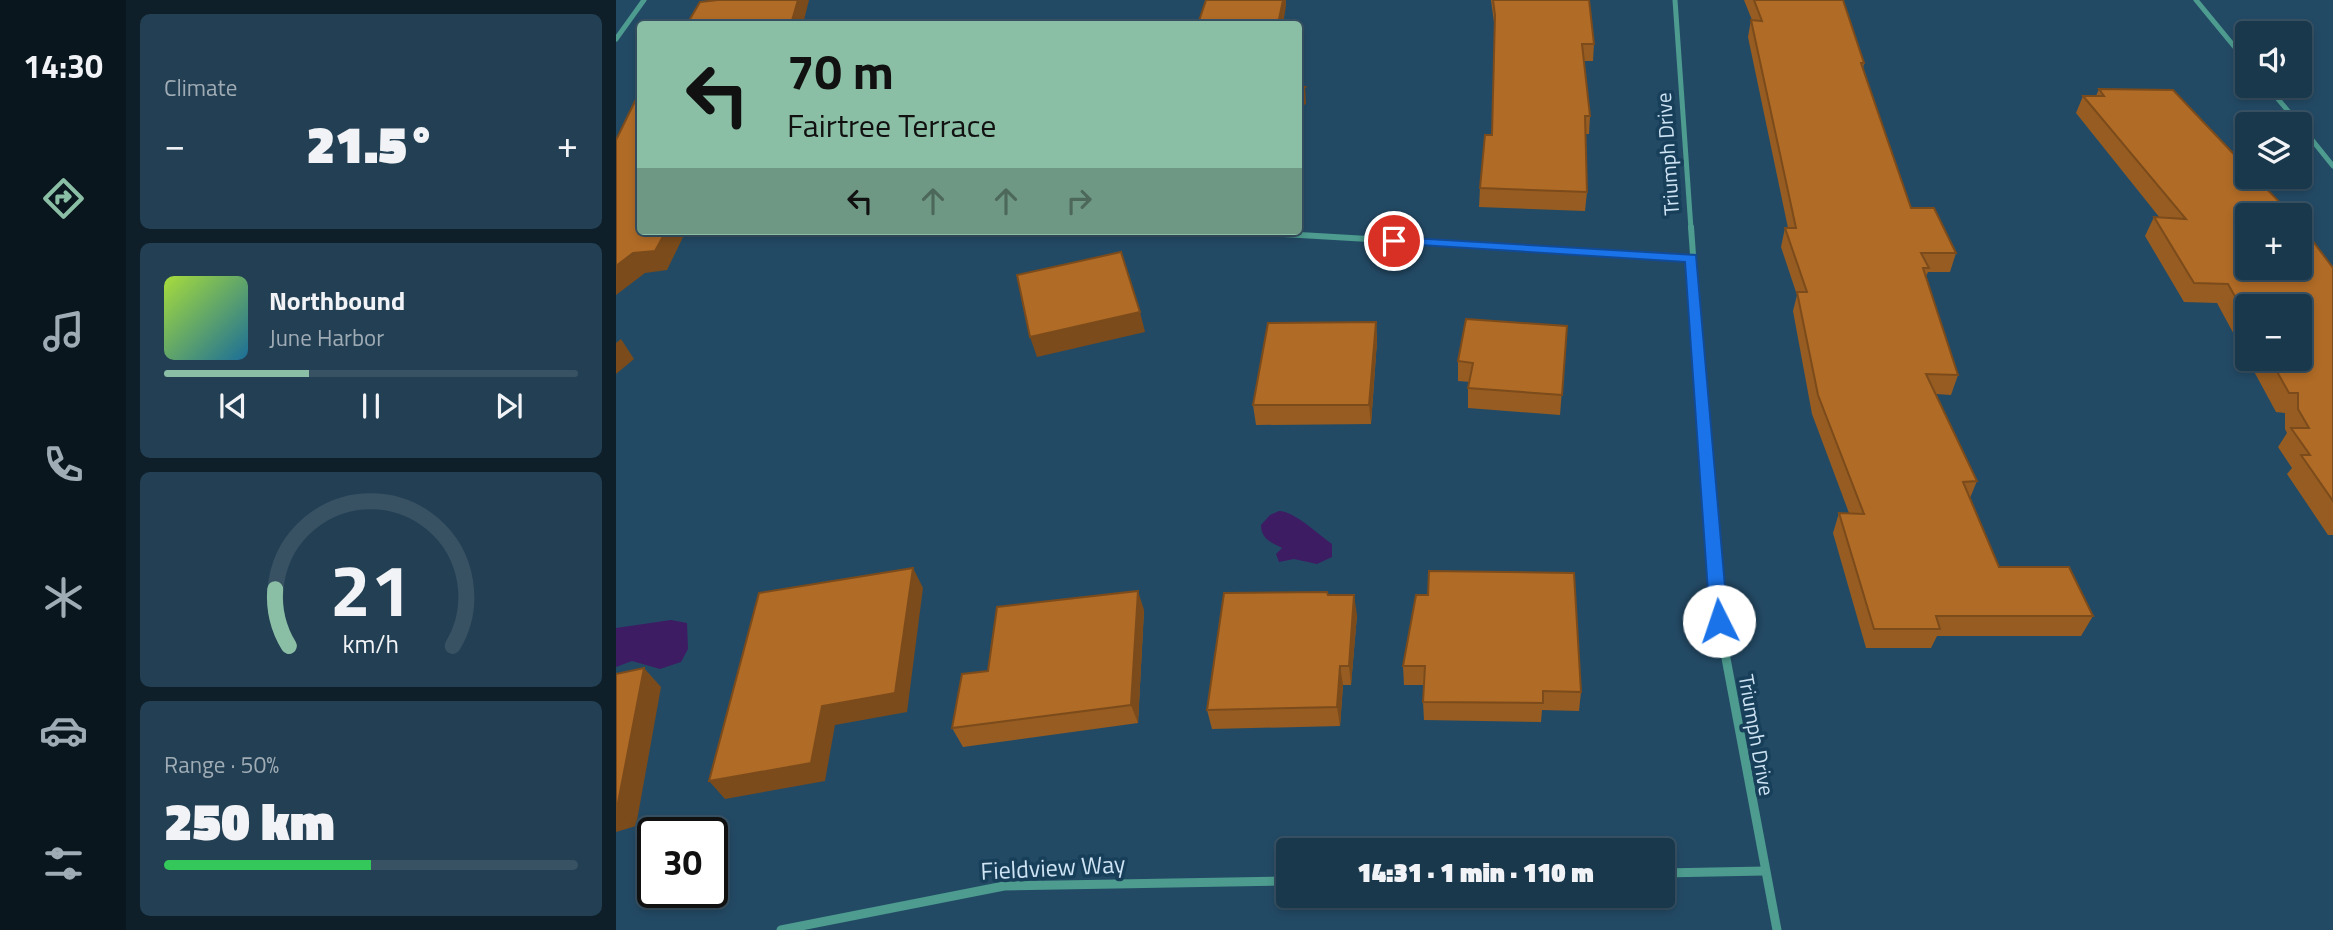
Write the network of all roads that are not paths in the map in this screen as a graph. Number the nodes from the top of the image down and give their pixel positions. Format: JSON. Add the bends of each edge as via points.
{"nodes":[{"id":1,"x":644,"y":0,"type":"edge"},
{"id":2,"x":1675,"y":0,"type":"edge"},
{"id":3,"x":2196,"y":0,"type":"edge"},
{"id":4,"x":616,"y":39,"type":"edge"},
{"id":5,"x":2235,"y":47,"type":"edge"},
{"id":6,"x":2277,"y":98,"type":"edge"},
{"id":7,"x":2288,"y":112,"type":"edge"},
{"id":8,"x":2312,"y":141,"type":"edge"},
{"id":9,"x":2333,"y":166,"type":"edge"},
{"id":10,"x":1299,"y":235,"type":"edge"},
{"id":11,"x":1692,"y":258,"type":"junction"},
{"id":12,"x":1765,"y":871,"type":"junction"},
{"id":13,"x":1675,"y":873,"type":"edge"},
{"id":14,"x":1276,"y":881,"type":"edge"},
{"id":15,"x":781,"y":930,"type":"edge"},
{"id":16,"x":1777,"y":930,"type":"edge"}],
"edges":[{"from":1,"to":4,"type":"street"},
{"from":2,"to":11,"type":"street","name":"Triumph Drive"},
{"from":3,"to":5,"type":"street"},
{"from":6,"to":7,"type":"street"},
{"from":8,"to":9,"type":"street"},
{"from":10,"to":11,"type":"street"},
{"from":11,"to":12,"type":"street","name":"Triumph Drive","via":[[1719,621]]},
{"from":12,"to":13,"type":"street"},
{"from":12,"to":16,"type":"street","name":"Triumph Drive"},
{"from":14,"to":15,"type":"street","name":"Fieldview Way","via":[[1004,886]]}]}
